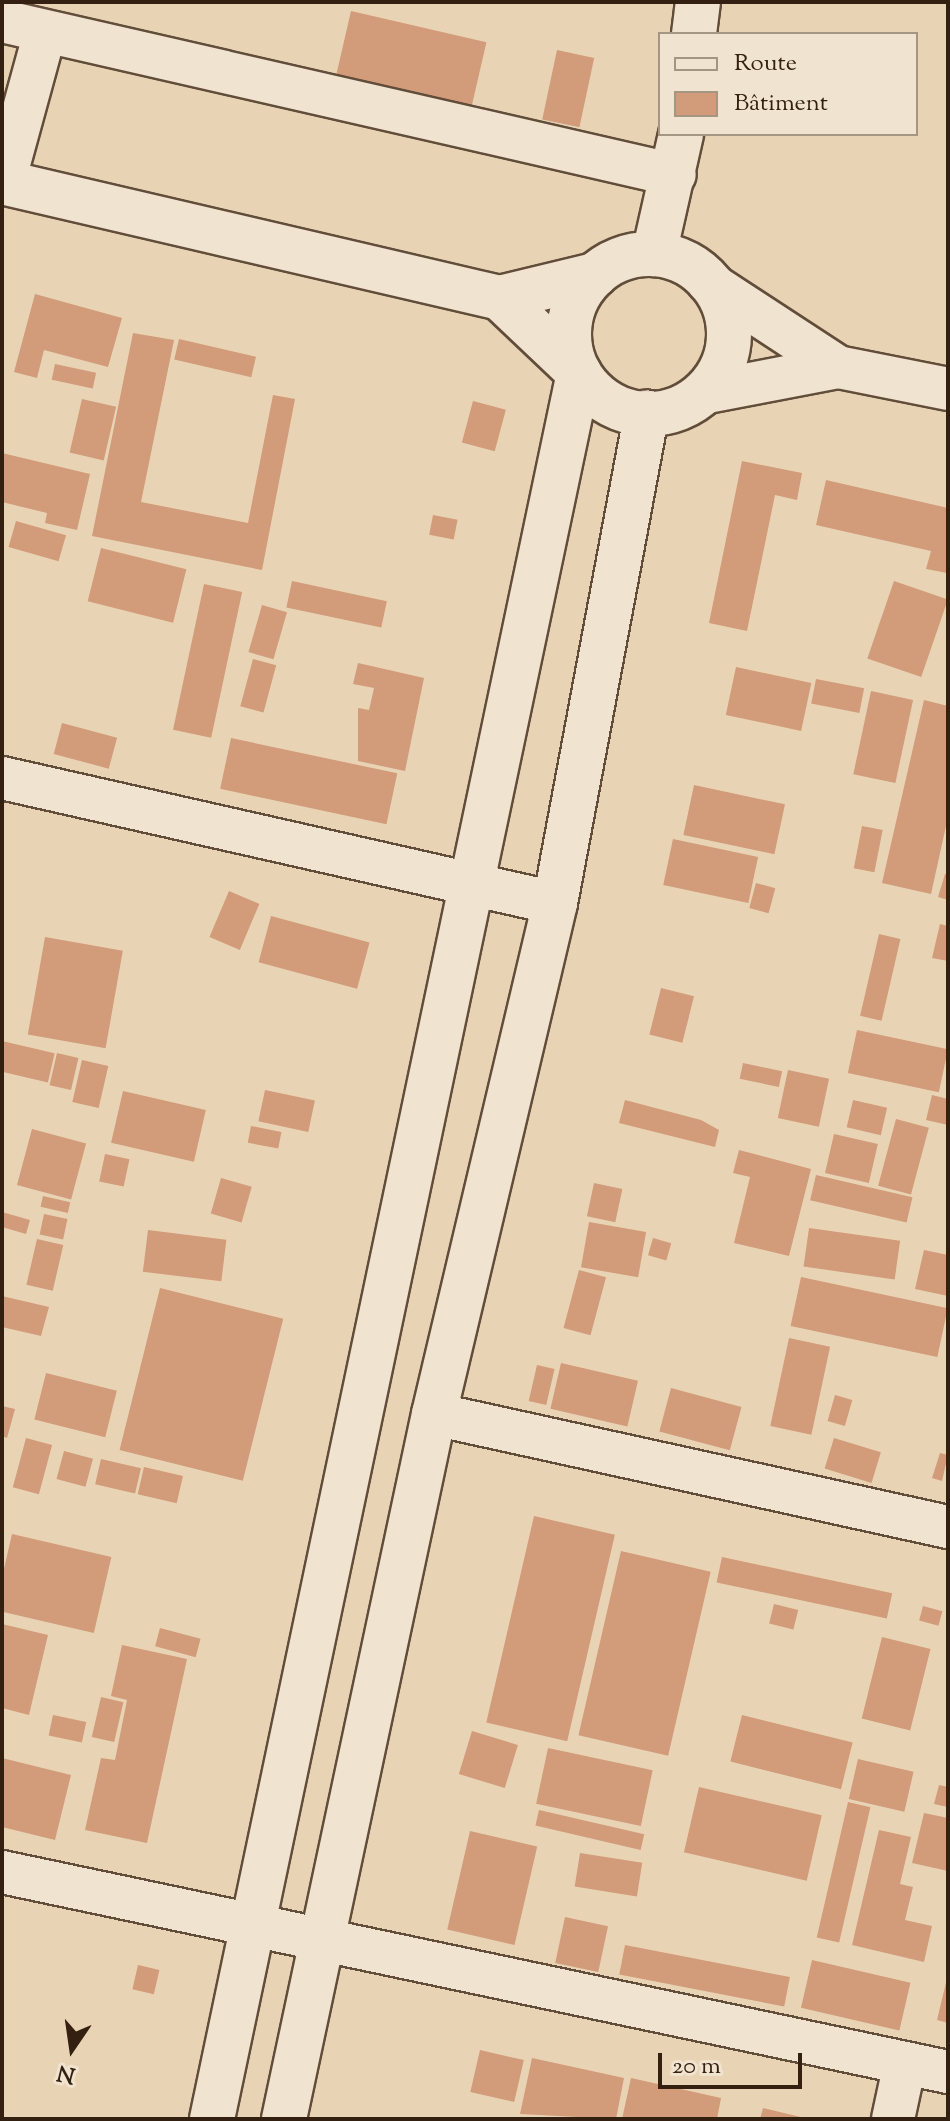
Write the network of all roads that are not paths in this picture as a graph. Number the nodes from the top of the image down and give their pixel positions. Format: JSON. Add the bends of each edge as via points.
{"nodes":[{"id":1,"x":698,"y":2,"type":"edge"},
{"id":2,"x":2,"y":21,"type":"edge"},
{"id":3,"x":694,"y":32,"type":"edge"},
{"id":4,"x":40,"y":45,"type":"junction"},
{"id":5,"x":678,"y":154,"type":"edge"},
{"id":6,"x":3,"y":182,"type":"edge"},
{"id":7,"x":654,"y":254,"type":"junction"},
{"id":8,"x":595,"y":275,"type":"junction"},
{"id":9,"x":708,"y":282,"type":"junction"},
{"id":10,"x":500,"y":298,"type":"junction"},
{"id":11,"x":838,"y":367,"type":"junction"},
{"id":12,"x":579,"y":373,"type":"junction"},
{"id":13,"x":948,"y":389,"type":"edge"},
{"id":14,"x":703,"y":393,"type":"junction"},
{"id":15,"x":647,"y":413,"type":"junction"},
{"id":16,"x":2,"y":778,"type":"edge"},
{"id":17,"x":476,"y":880,"type":"junction"},
{"id":18,"x":555,"y":903,"type":"junction"},
{"id":19,"x":434,"y":1414,"type":"junction"},
{"id":20,"x":948,"y":1527,"type":"edge"},
{"id":21,"x":2,"y":1872,"type":"edge"},
{"id":22,"x":258,"y":1925,"type":"junction"},
{"id":23,"x":323,"y":1938,"type":"junction"},
{"id":24,"x":905,"y":2063,"type":"junction"},
{"id":25,"x":948,"y":2072,"type":"edge"},
{"id":26,"x":212,"y":2119,"type":"edge"},
{"id":27,"x":284,"y":2119,"type":"edge"},
{"id":28,"x":893,"y":2119,"type":"edge"}],
"edges":[{"from":1,"to":3,"type":"street"},
{"from":2,"to":4,"type":"street"},
{"from":4,"to":5,"type":"street"},
{"from":4,"to":6,"type":"street"},
{"from":5,"to":7,"type":"street"},
{"from":6,"to":10,"type":"street"},
{"from":7,"to":8,"type":"street","via":[[612,263]]},
{"from":7,"to":9,"type":"street","via":[[674,258]]},
{"from":8,"to":10,"type":"street"},
{"from":8,"to":12,"type":"street","via":[[569,321]]},
{"from":9,"to":11,"type":"street"},
{"from":9,"to":14,"type":"street","via":[[722,302],[727,350]]},
{"from":10,"to":12,"type":"street"},
{"from":11,"to":13,"type":"street"},
{"from":11,"to":14,"type":"street"},
{"from":12,"to":15,"type":"street","via":[[618,414]]},
{"from":12,"to":17,"type":"street"},
{"from":14,"to":15,"type":"street","via":[[684,406]]},
{"from":15,"to":18,"type":"street"},
{"from":16,"to":17,"type":"street"},
{"from":17,"to":18,"type":"street"},
{"from":17,"to":22,"type":"street"},
{"from":18,"to":19,"type":"street"},
{"from":19,"to":20,"type":"street"},
{"from":19,"to":23,"type":"street"},
{"from":21,"to":22,"type":"street"},
{"from":22,"to":23,"type":"street"},
{"from":22,"to":26,"type":"street"},
{"from":23,"to":24,"type":"street"},
{"from":23,"to":27,"type":"street"},
{"from":24,"to":25,"type":"street"},
{"from":24,"to":28,"type":"street"}]}
